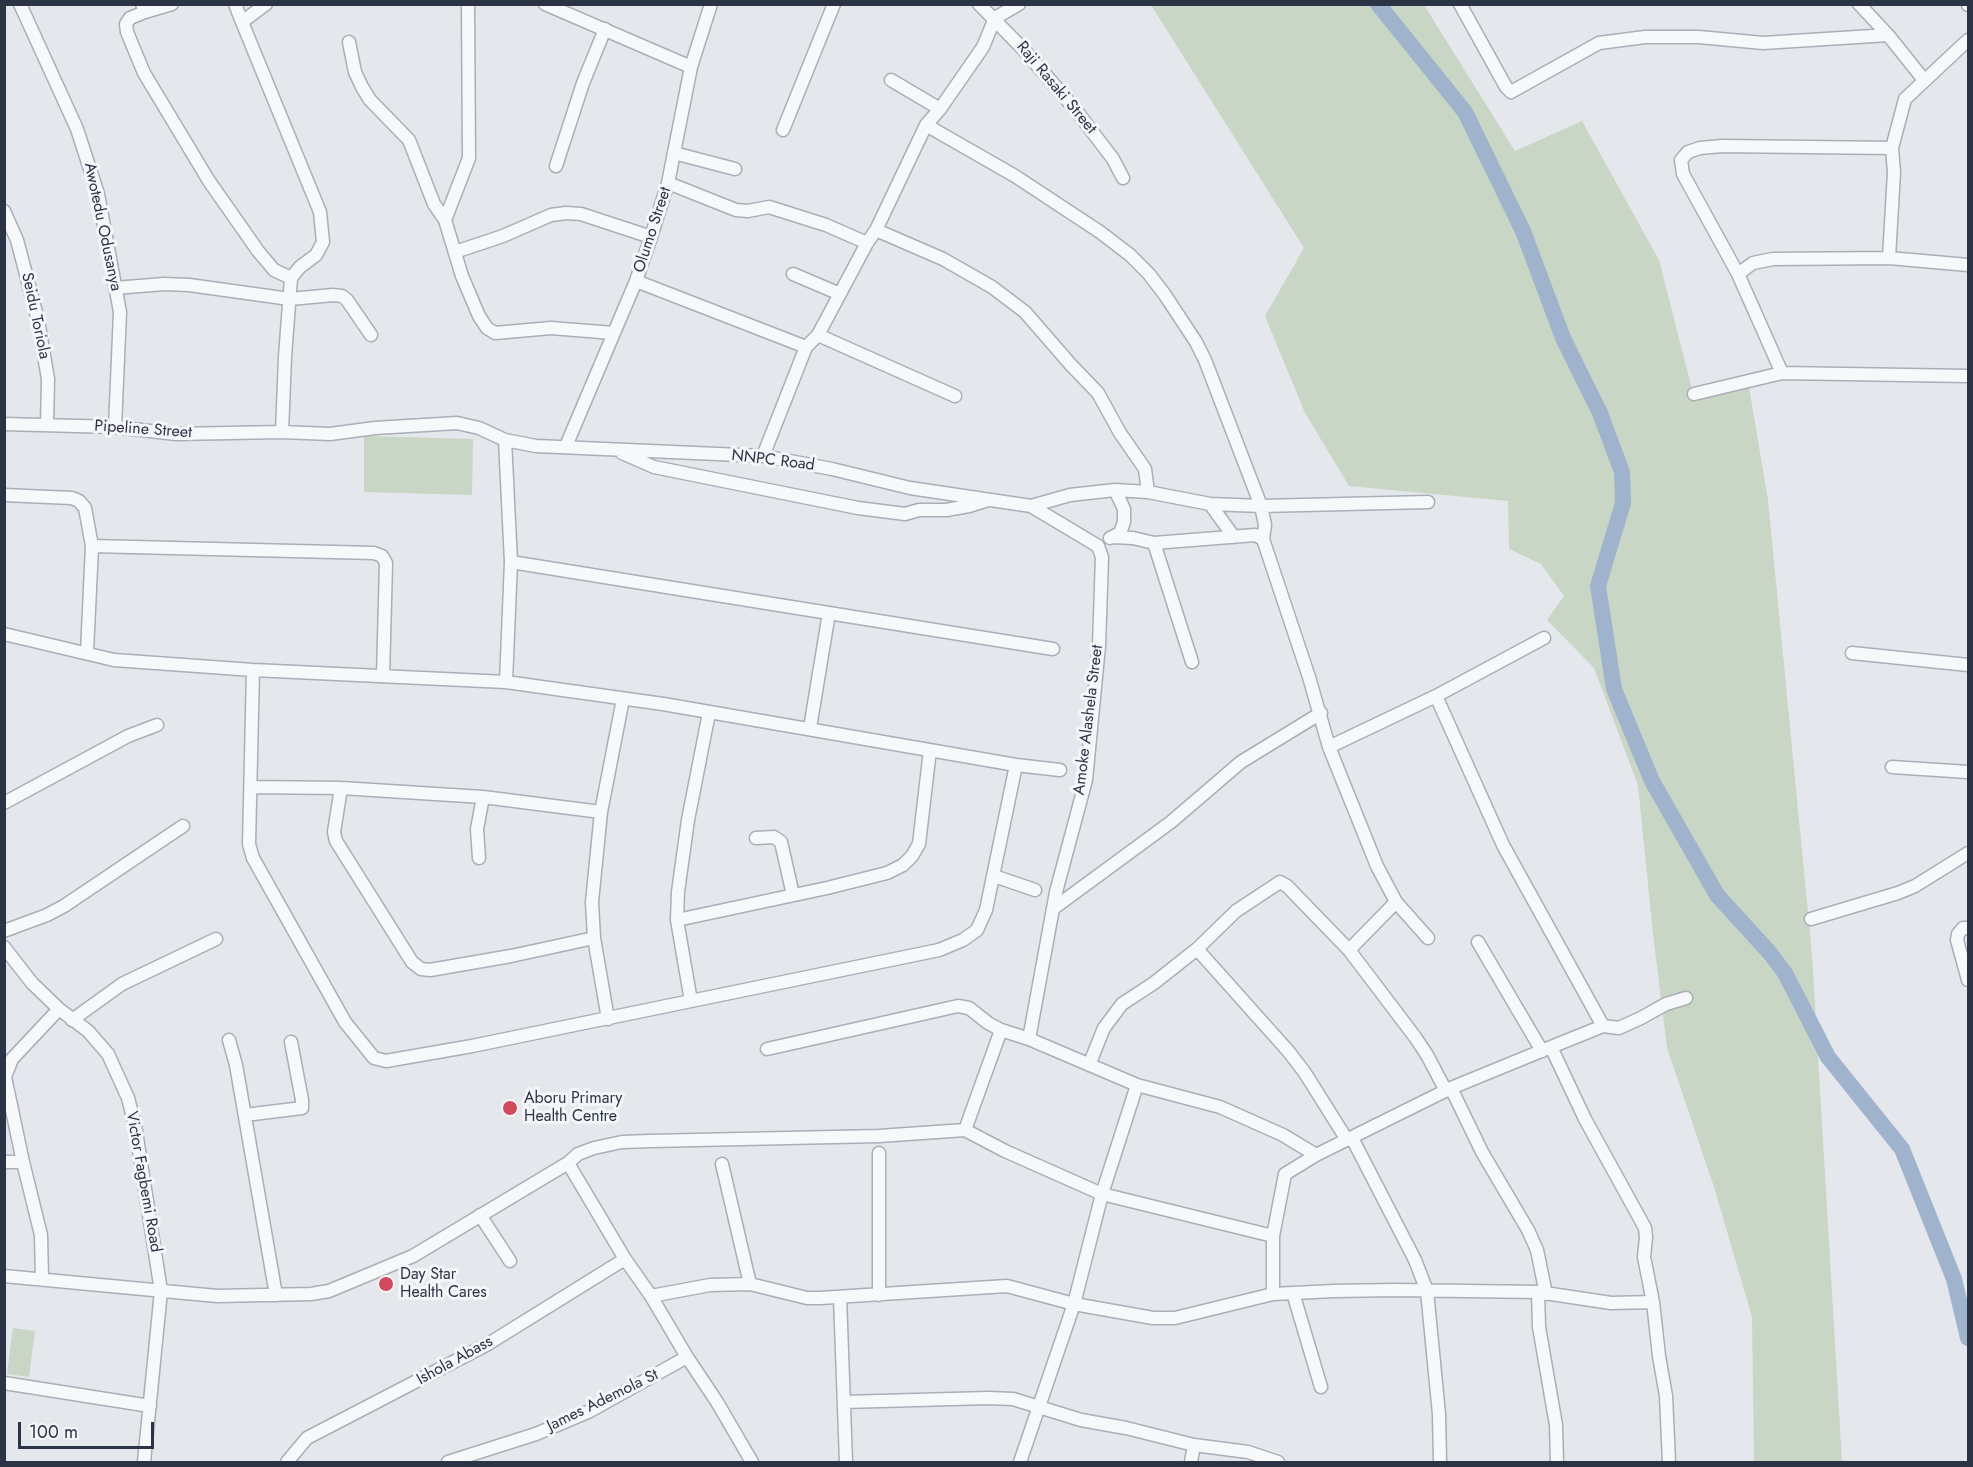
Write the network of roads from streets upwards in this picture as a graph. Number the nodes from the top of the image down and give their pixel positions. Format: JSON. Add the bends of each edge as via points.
{"nodes":[{"id":1,"x":20,"y":4,"type":"edge"},
{"id":2,"x":172,"y":4,"type":"edge"},
{"id":3,"x":235,"y":4,"type":"edge"},
{"id":4,"x":266,"y":4,"type":"edge"},
{"id":5,"x":468,"y":4,"type":"edge"},
{"id":6,"x":545,"y":4,"type":"edge"},
{"id":7,"x":711,"y":4,"type":"edge"},
{"id":8,"x":834,"y":4,"type":"edge"},
{"id":9,"x":980,"y":4,"type":"edge"},
{"id":10,"x":1019,"y":4,"type":"edge"},
{"id":11,"x":1460,"y":4,"type":"edge"},
{"id":12,"x":1858,"y":4,"type":"edge"},
{"id":13,"x":143,"y":8,"type":"edge"},
{"id":14,"x":995,"y":18,"type":"junction"},
{"id":15,"x":242,"y":22,"type":"junction"},
{"id":16,"x":605,"y":28,"type":"junction"},
{"id":17,"x":1888,"y":35,"type":"junction"},
{"id":18,"x":1968,"y":40,"type":"edge"},
{"id":19,"x":349,"y":42,"type":"dead end"},
{"id":20,"x":691,"y":67,"type":"junction"},
{"id":21,"x":891,"y":80,"type":"dead end"},
{"id":22,"x":1924,"y":80,"type":"junction"},
{"id":23,"x":940,"y":109,"type":"junction"},
{"id":24,"x":926,"y":125,"type":"junction"},
{"id":25,"x":783,"y":130,"type":"dead end"},
{"id":26,"x":1892,"y":148,"type":"junction"},
{"id":27,"x":675,"y":153,"type":"junction"},
{"id":28,"x":556,"y":166,"type":"dead end"},
{"id":29,"x":735,"y":169,"type":"dead end"},
{"id":30,"x":1123,"y":178,"type":"dead end"},
{"id":31,"x":669,"y":183,"type":"junction"},
{"id":32,"x":4,"y":211,"type":"edge"},
{"id":33,"x":445,"y":220,"type":"junction"},
{"id":34,"x":876,"y":230,"type":"junction"},
{"id":35,"x":651,"y":237,"type":"junction"},
{"id":36,"x":867,"y":243,"type":"junction"},
{"id":37,"x":455,"y":252,"type":"junction"},
{"id":38,"x":1889,"y":258,"type":"junction"},
{"id":39,"x":1968,"y":265,"type":"edge"},
{"id":40,"x":793,"y":274,"type":"dead end"},
{"id":41,"x":1738,"y":274,"type":"junction"},
{"id":42,"x":291,"y":278,"type":"junction"},
{"id":43,"x":636,"y":281,"type":"junction"},
{"id":44,"x":115,"y":288,"type":"junction"},
{"id":45,"x":840,"y":294,"type":"junction"},
{"id":46,"x":290,"y":299,"type":"junction"},
{"id":47,"x":613,"y":333,"type":"junction"},
{"id":48,"x":371,"y":335,"type":"dead end"},
{"id":49,"x":818,"y":335,"type":"junction"},
{"id":50,"x":806,"y":347,"type":"junction"},
{"id":51,"x":1782,"y":373,"type":"junction"},
{"id":52,"x":1968,"y":376,"type":"edge"},
{"id":53,"x":1695,"y":394,"type":"dead end"},
{"id":54,"x":955,"y":396,"type":"dead end"},
{"id":55,"x":4,"y":424,"type":"edge"},
{"id":56,"x":47,"y":425,"type":"junction"},
{"id":57,"x":115,"y":427,"type":"junction"},
{"id":58,"x":282,"y":432,"type":"junction"},
{"id":59,"x":506,"y":440,"type":"junction"},
{"id":60,"x":566,"y":446,"type":"junction"},
{"id":61,"x":614,"y":450,"type":"junction"},
{"id":62,"x":764,"y":456,"type":"junction"},
{"id":63,"x":910,"y":488,"type":"junction"},
{"id":64,"x":1115,"y":490,"type":"junction"},
{"id":65,"x":1148,"y":492,"type":"junction"},
{"id":66,"x":4,"y":495,"type":"edge"},
{"id":67,"x":990,"y":500,"type":"junction"},
{"id":68,"x":1428,"y":502,"type":"dead end"},
{"id":69,"x":1210,"y":504,"type":"junction"},
{"id":70,"x":1031,"y":506,"type":"junction"},
{"id":71,"x":1261,"y":506,"type":"junction"},
{"id":72,"x":919,"y":510,"type":"junction"},
{"id":73,"x":1112,"y":537,"type":"junction"},
{"id":74,"x":1234,"y":537,"type":"junction"},
{"id":75,"x":1263,"y":539,"type":"junction"},
{"id":76,"x":1154,"y":543,"type":"junction"},
{"id":77,"x":92,"y":546,"type":"junction"},
{"id":78,"x":1098,"y":546,"type":"junction"},
{"id":79,"x":511,"y":562,"type":"junction"},
{"id":80,"x":829,"y":613,"type":"junction"},
{"id":81,"x":4,"y":634,"type":"edge"},
{"id":82,"x":1544,"y":638,"type":"dead end"},
{"id":83,"x":1053,"y":649,"type":"dead end"},
{"id":84,"x":87,"y":652,"type":"junction"},
{"id":85,"x":1852,"y":653,"type":"dead end"},
{"id":86,"x":1192,"y":662,"type":"dead end"},
{"id":87,"x":1968,"y":665,"type":"edge"},
{"id":88,"x":253,"y":670,"type":"junction"},
{"id":89,"x":383,"y":676,"type":"junction"},
{"id":90,"x":506,"y":682,"type":"junction"},
{"id":91,"x":1436,"y":696,"type":"junction"},
{"id":92,"x":623,"y":699,"type":"junction"},
{"id":93,"x":709,"y":713,"type":"junction"},
{"id":94,"x":1320,"y":713,"type":"junction"},
{"id":95,"x":157,"y":725,"type":"dead end"},
{"id":96,"x":810,"y":728,"type":"junction"},
{"id":97,"x":1329,"y":747,"type":"junction"},
{"id":98,"x":930,"y":750,"type":"junction"},
{"id":99,"x":1016,"y":765,"type":"junction"},
{"id":100,"x":1892,"y":767,"type":"dead end"},
{"id":101,"x":1060,"y":770,"type":"dead end"},
{"id":102,"x":1968,"y":772,"type":"edge"},
{"id":103,"x":251,"y":787,"type":"junction"},
{"id":104,"x":340,"y":788,"type":"junction"},
{"id":105,"x":483,"y":797,"type":"junction"},
{"id":106,"x":4,"y":803,"type":"edge"},
{"id":107,"x":601,"y":812,"type":"junction"},
{"id":108,"x":183,"y":825,"type":"dead end"},
{"id":109,"x":756,"y":838,"type":"dead end"},
{"id":110,"x":1968,"y":853,"type":"edge"},
{"id":111,"x":479,"y":858,"type":"dead end"},
{"id":112,"x":994,"y":876,"type":"junction"},
{"id":113,"x":1035,"y":890,"type":"dead end"},
{"id":114,"x":793,"y":895,"type":"junction"},
{"id":115,"x":1396,"y":902,"type":"junction"},
{"id":116,"x":1054,"y":908,"type":"junction"},
{"id":117,"x":1811,"y":919,"type":"dead end"},
{"id":118,"x":677,"y":920,"type":"junction"},
{"id":119,"x":1968,"y":928,"type":"edge"},
{"id":120,"x":4,"y":931,"type":"edge"},
{"id":121,"x":594,"y":938,"type":"junction"},
{"id":122,"x":1428,"y":938,"type":"dead end"},
{"id":123,"x":216,"y":939,"type":"dead end"},
{"id":124,"x":1478,"y":942,"type":"dead end"},
{"id":125,"x":4,"y":947,"type":"edge"},
{"id":126,"x":1197,"y":949,"type":"junction"},
{"id":127,"x":1349,"y":951,"type":"junction"},
{"id":128,"x":1968,"y":980,"type":"edge"},
{"id":129,"x":1686,"y":998,"type":"dead end"},
{"id":130,"x":691,"y":1001,"type":"junction"},
{"id":131,"x":59,"y":1009,"type":"junction"},
{"id":132,"x":608,"y":1019,"type":"junction"},
{"id":133,"x":72,"y":1020,"type":"junction"},
{"id":134,"x":1603,"y":1026,"type":"junction"},
{"id":135,"x":1000,"y":1030,"type":"junction"},
{"id":136,"x":229,"y":1040,"type":"dead end"},
{"id":137,"x":1029,"y":1040,"type":"junction"},
{"id":138,"x":291,"y":1042,"type":"dead end"},
{"id":139,"x":767,"y":1049,"type":"dead end"},
{"id":140,"x":1547,"y":1049,"type":"junction"},
{"id":141,"x":1089,"y":1065,"type":"junction"},
{"id":142,"x":1137,"y":1085,"type":"junction"},
{"id":143,"x":1448,"y":1089,"type":"junction"},
{"id":144,"x":244,"y":1115,"type":"junction"},
{"id":145,"x":965,"y":1130,"type":"junction"},
{"id":146,"x":1350,"y":1139,"type":"junction"},
{"id":147,"x":879,"y":1153,"type":"dead end"},
{"id":148,"x":1316,"y":1155,"type":"junction"},
{"id":149,"x":4,"y":1162,"type":"edge"},
{"id":150,"x":23,"y":1162,"type":"junction"},
{"id":151,"x":568,"y":1163,"type":"junction"},
{"id":152,"x":722,"y":1164,"type":"dead end"},
{"id":153,"x":1102,"y":1194,"type":"junction"},
{"id":154,"x":480,"y":1215,"type":"junction"},
{"id":155,"x":1274,"y":1236,"type":"junction"},
{"id":156,"x":625,"y":1259,"type":"junction"},
{"id":157,"x":510,"y":1261,"type":"dead end"},
{"id":158,"x":4,"y":1276,"type":"edge"},
{"id":159,"x":42,"y":1280,"type":"junction"},
{"id":160,"x":750,"y":1284,"type":"junction"},
{"id":161,"x":161,"y":1291,"type":"junction"},
{"id":162,"x":1427,"y":1291,"type":"junction"},
{"id":163,"x":1293,"y":1293,"type":"junction"},
{"id":164,"x":1542,"y":1293,"type":"junction"},
{"id":165,"x":1273,"y":1294,"type":"junction"},
{"id":166,"x":276,"y":1295,"type":"junction"},
{"id":167,"x":879,"y":1295,"type":"junction"},
{"id":168,"x":651,"y":1296,"type":"junction"},
{"id":169,"x":840,"y":1297,"type":"junction"},
{"id":170,"x":1653,"y":1302,"type":"junction"},
{"id":171,"x":1074,"y":1304,"type":"junction"},
{"id":172,"x":687,"y":1358,"type":"junction"},
{"id":173,"x":4,"y":1383,"type":"edge"},
{"id":174,"x":1321,"y":1388,"type":"dead end"},
{"id":175,"x":844,"y":1402,"type":"junction"},
{"id":176,"x":150,"y":1406,"type":"junction"},
{"id":177,"x":1038,"y":1408,"type":"junction"},
{"id":178,"x":1194,"y":1445,"type":"junction"},
{"id":179,"x":144,"y":1462,"type":"edge"},
{"id":180,"x":287,"y":1462,"type":"edge"},
{"id":181,"x":448,"y":1462,"type":"edge"},
{"id":182,"x":752,"y":1462,"type":"edge"},
{"id":183,"x":846,"y":1462,"type":"edge"},
{"id":184,"x":1022,"y":1462,"type":"edge"},
{"id":185,"x":1191,"y":1462,"type":"edge"},
{"id":186,"x":1278,"y":1462,"type":"edge"},
{"id":187,"x":1440,"y":1462,"type":"edge"},
{"id":188,"x":1557,"y":1462,"type":"edge"},
{"id":189,"x":1669,"y":1462,"type":"edge"}],
"edges":[{"from":1,"to":44,"type":"street","name":"Awotedu Odusanya","via":[[89,162]]},
{"from":2,"to":13,"type":"street"},
{"from":3,"to":15,"type":"street"},
{"from":4,"to":15,"type":"street"},
{"from":5,"to":33,"type":"street","via":[[469,158]]},
{"from":6,"to":16,"type":"street"},
{"from":7,"to":20,"type":"street","name":"Olumo Street"},
{"from":8,"to":25,"type":"street"},
{"from":9,"to":14,"type":"street","name":"Raji Rasaki Street"},
{"from":10,"to":14,"type":"street"},
{"from":11,"to":17,"type":"street","via":[[1511,92],[1599,43],[1645,37],[1763,43]]},
{"from":12,"to":17,"type":"street"},
{"from":13,"to":42,"type":"street","via":[[126,24],[144,73],[209,180],[258,250],[274,270]]},
{"from":14,"to":23,"type":"street","via":[[982,47]]},
{"from":14,"to":30,"type":"street","name":"Raji Rasaki Street","via":[[1075,109]]},
{"from":15,"to":42,"type":"street","via":[[320,212],[323,242],[316,255]]},
{"from":16,"to":20,"type":"street"},
{"from":16,"to":28,"type":"street"},
{"from":17,"to":22,"type":"street"},
{"from":18,"to":22,"type":"street"},
{"from":19,"to":33,"type":"street","via":[[362,87],[409,140],[434,204]]},
{"from":20,"to":27,"type":"street","name":"Olumo Street"},
{"from":21,"to":23,"type":"street"},
{"from":22,"to":26,"type":"street","via":[[1905,99]]},
{"from":23,"to":24,"type":"street"},
{"from":24,"to":34,"type":"street"},
{"from":24,"to":71,"type":"street","via":[[1016,176],[1100,232],[1149,274],[1205,360]]},
{"from":26,"to":38,"type":"street"},
{"from":26,"to":41,"type":"street","via":[[1722,146],[1689,152],[1681,160],[1683,174]]},
{"from":27,"to":29,"type":"street"},
{"from":27,"to":31,"type":"street","name":"Olumo Street"},
{"from":31,"to":35,"type":"street","name":"Olumo Street"},
{"from":31,"to":36,"type":"street","via":[[736,210],[769,207]]},
{"from":32,"to":56,"type":"street","name":"Seidu Toriola","via":[[39,320],[48,379]]},
{"from":33,"to":37,"type":"street"},
{"from":34,"to":36,"type":"street"},
{"from":34,"to":65,"type":"street","via":[[943,259],[992,287],[1025,312],[1098,393],[1144,469]]},
{"from":35,"to":37,"type":"street","via":[[566,213],[551,215]]},
{"from":35,"to":43,"type":"street","name":"Olumo Street"},
{"from":36,"to":45,"type":"street"},
{"from":37,"to":47,"type":"street","via":[[479,316],[495,333],[551,328]]},
{"from":38,"to":39,"type":"street"},
{"from":38,"to":41,"type":"street","via":[[1773,259],[1752,263]]},
{"from":40,"to":45,"type":"street"},
{"from":41,"to":51,"type":"street"},
{"from":42,"to":46,"type":"street"},
{"from":43,"to":47,"type":"street","name":"Olumo Street"},
{"from":43,"to":50,"type":"street"},
{"from":44,"to":46,"type":"street","via":[[189,285]]},
{"from":44,"to":57,"type":"street","name":"Awotedu Odusanya","via":[[120,312]]},
{"from":45,"to":49,"type":"street"},
{"from":46,"to":48,"type":"street","via":[[342,297]]},
{"from":46,"to":58,"type":"street"},
{"from":47,"to":60,"type":"street","name":"Olumo Street"},
{"from":49,"to":50,"type":"street"},
{"from":49,"to":54,"type":"street"},
{"from":50,"to":62,"type":"street"},
{"from":51,"to":52,"type":"street"},
{"from":51,"to":53,"type":"street"},
{"from":55,"to":56,"type":"street","name":"Pipeline Street"},
{"from":56,"to":57,"type":"street","name":"Pipeline Street"},
{"from":57,"to":58,"type":"street","name":"Pipeline Street","via":[[176,434]]},
{"from":58,"to":59,"type":"street","name":"NNPC Road","via":[[330,434],[457,423]]},
{"from":59,"to":60,"type":"street","name":"NNPC Road"},
{"from":59,"to":79,"type":"street"},
{"from":60,"to":61,"type":"street","name":"NNPC Road"},
{"from":61,"to":62,"type":"street","name":"NNPC Road"},
{"from":61,"to":72,"type":"street","via":[[654,466],[757,489],[858,508],[905,514]]},
{"from":62,"to":63,"type":"street","name":"NNPC Road"},
{"from":63,"to":67,"type":"street","name":"NNPC Road"},
{"from":63,"to":72,"type":"street"},
{"from":64,"to":65,"type":"street","name":"NNPC Road"},
{"from":64,"to":70,"type":"street","name":"NNPC Road","via":[[1070,495]]},
{"from":64,"to":73,"type":"street","via":[[1124,509],[1124,522],[1120,532]]},
{"from":65,"to":69,"type":"street","name":"NNPC Road"},
{"from":66,"to":77,"type":"street","via":[[79,501],[85,508]]},
{"from":67,"to":70,"type":"street","name":"NNPC Road"},
{"from":67,"to":72,"type":"street","via":[[946,510]]},
{"from":68,"to":71,"type":"street","name":"NNPC Road"},
{"from":69,"to":71,"type":"street","name":"NNPC Road"},
{"from":69,"to":74,"type":"street"},
{"from":70,"to":78,"type":"street"},
{"from":71,"to":75,"type":"street"},
{"from":73,"to":76,"type":"street"},
{"from":73,"to":78,"type":"street"},
{"from":74,"to":75,"type":"street","via":[[1255,535]]},
{"from":74,"to":76,"type":"street"},
{"from":75,"to":94,"type":"street"},
{"from":76,"to":86,"type":"street"},
{"from":77,"to":84,"type":"street"},
{"from":77,"to":89,"type":"street","via":[[382,556],[386,563]]},
{"from":78,"to":116,"type":"street","name":"Amoke Alashela Street","via":[[1102,557],[1099,635],[1086,780]]},
{"from":79,"to":80,"type":"street"},
{"from":79,"to":90,"type":"street"},
{"from":80,"to":83,"type":"street"},
{"from":80,"to":96,"type":"street"},
{"from":81,"to":84,"type":"street"},
{"from":82,"to":91,"type":"street"},
{"from":84,"to":88,"type":"street","via":[[114,660]]},
{"from":85,"to":87,"type":"street"},
{"from":88,"to":89,"type":"street"},
{"from":88,"to":103,"type":"street"},
{"from":89,"to":90,"type":"street"},
{"from":90,"to":92,"type":"street"},
{"from":91,"to":97,"type":"street"},
{"from":91,"to":134,"type":"street","via":[[1503,845]]},
{"from":92,"to":93,"type":"street"},
{"from":92,"to":107,"type":"street"},
{"from":93,"to":96,"type":"street"},
{"from":93,"to":118,"type":"street","via":[[688,820]]},
{"from":94,"to":97,"type":"street"},
{"from":94,"to":116,"type":"street","via":[[1240,762],[1171,822]]},
{"from":95,"to":106,"type":"street","via":[[128,736]]},
{"from":96,"to":98,"type":"street"},
{"from":97,"to":115,"type":"street","via":[[1377,866]]},
{"from":98,"to":99,"type":"street"},
{"from":98,"to":114,"type":"street","via":[[919,844],[903,866]]},
{"from":99,"to":101,"type":"street"},
{"from":99,"to":112,"type":"street"},
{"from":100,"to":102,"type":"street"},
{"from":103,"to":104,"type":"street"},
{"from":103,"to":132,"type":"street","via":[[249,844],[253,858],[345,1022],[374,1058],[386,1061]]},
{"from":104,"to":105,"type":"street"},
{"from":104,"to":121,"type":"street","via":[[336,841],[412,962],[421,969],[500,958]]},
{"from":105,"to":107,"type":"street"},
{"from":105,"to":111,"type":"street","via":[[477,829]]},
{"from":107,"to":121,"type":"street","via":[[592,902]]},
{"from":108,"to":120,"type":"street","via":[[64,906]]},
{"from":109,"to":114,"type":"street","via":[[774,837],[781,842]]},
{"from":110,"to":117,"type":"street","via":[[1898,894]]},
{"from":112,"to":113,"type":"street"},
{"from":112,"to":130,"type":"street","via":[[977,930],[939,950]]},
{"from":114,"to":118,"type":"street"},
{"from":115,"to":122,"type":"street"},
{"from":115,"to":127,"type":"street"},
{"from":116,"to":137,"type":"street","name":"Amoke Alashela Street"},
{"from":118,"to":130,"type":"street"},
{"from":119,"to":128,"type":"street","via":[[1963,928],[1957,940]]},
{"from":121,"to":132,"type":"street"},
{"from":123,"to":133,"type":"street","via":[[122,984]]},
{"from":124,"to":140,"type":"street"},
{"from":125,"to":131,"type":"street","name":"Victor Fagbemi Road","via":[[27,978]]},
{"from":126,"to":127,"type":"street","via":[[1236,911],[1280,882]]},
{"from":126,"to":141,"type":"street","via":[[1122,1004],[1104,1028]]},
{"from":126,"to":146,"type":"street","via":[[1289,1052]]},
{"from":127,"to":143,"type":"street","via":[[1415,1037]]},
{"from":129,"to":134,"type":"street","via":[[1619,1028]]},
{"from":130,"to":132,"type":"street"},
{"from":131,"to":133,"type":"street","name":"Victor Fagbemi Road"},
{"from":131,"to":150,"type":"street","via":[[12,1059],[5,1077]]},
{"from":133,"to":161,"type":"street","name":"Victor Fagbemi Road","via":[[108,1054],[128,1098]]},
{"from":134,"to":140,"type":"street"},
{"from":135,"to":137,"type":"street"},
{"from":135,"to":139,"type":"street","via":[[969,1008],[958,1006]]},
{"from":135,"to":145,"type":"street"},
{"from":136,"to":144,"type":"street"},
{"from":137,"to":141,"type":"street"},
{"from":138,"to":144,"type":"street","via":[[302,1108]]},
{"from":140,"to":143,"type":"street"},
{"from":140,"to":170,"type":"street","via":[[1645,1228],[1644,1257]]},
{"from":141,"to":142,"type":"street"},
{"from":142,"to":148,"type":"street","via":[[1220,1107],[1283,1135]]},
{"from":142,"to":153,"type":"street"},
{"from":143,"to":146,"type":"street"},
{"from":143,"to":164,"type":"street","via":[[1528,1230],[1537,1250]]},
{"from":144,"to":166,"type":"street"},
{"from":145,"to":151,"type":"street","via":[[622,1142],[578,1154]]},
{"from":145,"to":153,"type":"street"},
{"from":146,"to":148,"type":"street"},
{"from":146,"to":162,"type":"street","via":[[1415,1260]]},
{"from":147,"to":167,"type":"street"},
{"from":148,"to":155,"type":"street","via":[[1285,1174]]},
{"from":149,"to":150,"type":"street"},
{"from":150,"to":159,"type":"street","via":[[41,1235]]},
{"from":151,"to":154,"type":"street"},
{"from":151,"to":156,"type":"street"},
{"from":152,"to":160,"type":"street"},
{"from":153,"to":155,"type":"street"},
{"from":153,"to":171,"type":"street"},
{"from":154,"to":157,"type":"street"},
{"from":154,"to":166,"type":"street","via":[[413,1256],[348,1285],[311,1294]]},
{"from":155,"to":165,"type":"street"},
{"from":156,"to":168,"type":"street"},
{"from":156,"to":180,"type":"street","name":"Ishola Abass","via":[[488,1344],[307,1438]]},
{"from":158,"to":159,"type":"street"},
{"from":159,"to":161,"type":"street"},
{"from":160,"to":168,"type":"street","via":[[710,1285]]},
{"from":160,"to":169,"type":"street","via":[[807,1298]]},
{"from":161,"to":166,"type":"street","via":[[217,1296]]},
{"from":161,"to":176,"type":"street","name":"Victor Fagbemi Road"},
{"from":162,"to":163,"type":"street"},
{"from":162,"to":164,"type":"street"},
{"from":162,"to":187,"type":"street"},
{"from":163,"to":165,"type":"street"},
{"from":163,"to":174,"type":"street"},
{"from":164,"to":170,"type":"street","via":[[1611,1303]]},
{"from":164,"to":188,"type":"street","via":[[1541,1349],[1556,1425]]},
{"from":165,"to":171,"type":"street","via":[[1175,1318],[1153,1318]]},
{"from":167,"to":169,"type":"street"},
{"from":167,"to":171,"type":"street","via":[[1007,1286]]},
{"from":168,"to":172,"type":"street"},
{"from":169,"to":175,"type":"street"},
{"from":170,"to":189,"type":"street","via":[[1666,1396]]},
{"from":171,"to":177,"type":"street"},
{"from":172,"to":181,"type":"street","name":"James Ademola St","via":[[590,1411],[536,1434]]},
{"from":172,"to":182,"type":"street"},
{"from":173,"to":176,"type":"street"},
{"from":175,"to":177,"type":"street","via":[[988,1398],[1013,1399]]},
{"from":175,"to":183,"type":"street"},
{"from":176,"to":179,"type":"street","name":"Victor Fagbemi Road"},
{"from":177,"to":178,"type":"street"},
{"from":177,"to":184,"type":"street"},
{"from":178,"to":185,"type":"street"},
{"from":178,"to":186,"type":"street","via":[[1248,1452]]}]}
